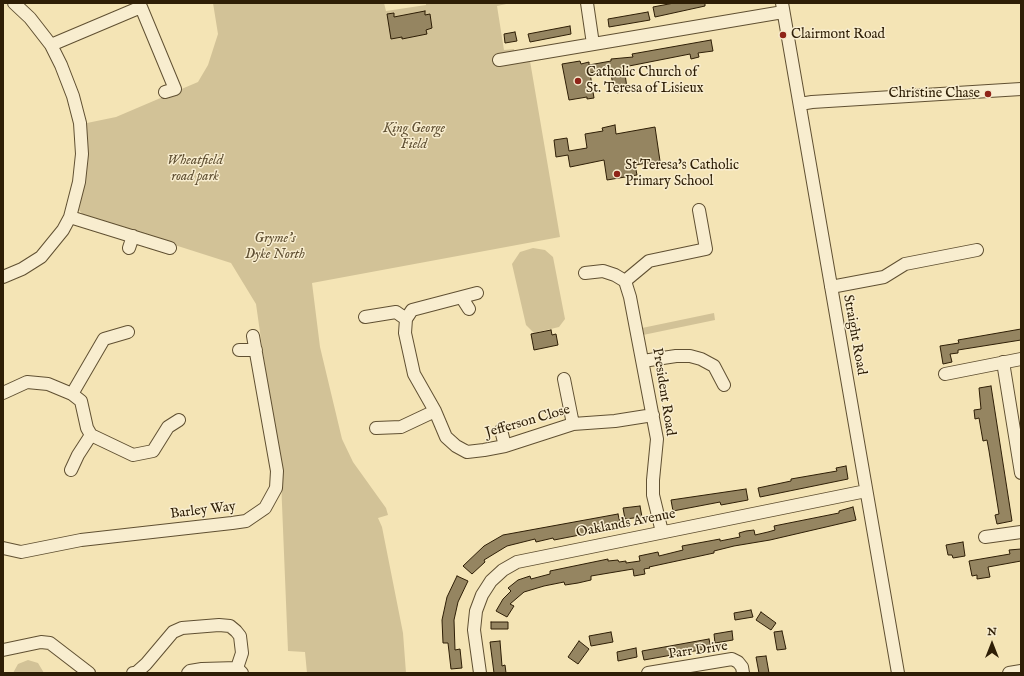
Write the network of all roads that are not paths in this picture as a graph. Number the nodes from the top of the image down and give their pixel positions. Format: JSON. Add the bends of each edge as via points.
{"nodes":[{"id":1,"x":14,"y":3,"type":"edge"},
{"id":2,"x":587,"y":3,"type":"edge"},
{"id":3,"x":145,"y":5,"type":"edge"},
{"id":4,"x":782,"y":7,"type":"edge"},
{"id":5,"x":594,"y":44,"type":"junction"},
{"id":6,"x":51,"y":45,"type":"junction"},
{"id":7,"x":499,"y":60,"type":"dead end"},
{"id":8,"x":1021,"y":89,"type":"edge"},
{"id":9,"x":170,"y":90,"type":"dead end"},
{"id":10,"x":800,"y":104,"type":"junction"},
{"id":11,"x":699,"y":210,"type":"dead end"},
{"id":12,"x":70,"y":217,"type":"junction"},
{"id":13,"x":170,"y":248,"type":"dead end"},
{"id":14,"x":977,"y":250,"type":"dead end"},
{"id":15,"x":585,"y":273,"type":"dead end"},
{"id":16,"x":3,"y":277,"type":"edge"},
{"id":17,"x":625,"y":281,"type":"junction"},
{"id":18,"x":831,"y":287,"type":"junction"},
{"id":19,"x":477,"y":293,"type":"dead end"},
{"id":20,"x":462,"y":298,"type":"junction"},
{"id":21,"x":469,"y":309,"type":"dead end"},
{"id":22,"x":365,"y":317,"type":"dead end"},
{"id":23,"x":406,"y":319,"type":"junction"},
{"id":24,"x":128,"y":332,"type":"dead end"},
{"id":25,"x":253,"y":336,"type":"dead end"},
{"id":26,"x":238,"y":350,"type":"dead end"},
{"id":27,"x":256,"y":350,"type":"junction"},
{"id":28,"x":1021,"y":359,"type":"edge"},
{"id":29,"x":643,"y":361,"type":"junction"},
{"id":30,"x":1003,"y":362,"type":"junction"},
{"id":31,"x":945,"y":374,"type":"dead end"},
{"id":32,"x":564,"y":379,"type":"dead end"},
{"id":33,"x":724,"y":386,"type":"dead end"},
{"id":34,"x":3,"y":393,"type":"edge"},
{"id":35,"x":72,"y":394,"type":"junction"},
{"id":36,"x":435,"y":411,"type":"junction"},
{"id":37,"x":653,"y":414,"type":"junction"},
{"id":38,"x":179,"y":420,"type":"dead end"},
{"id":39,"x":573,"y":424,"type":"junction"},
{"id":40,"x":376,"y":428,"type":"dead end"},
{"id":41,"x":501,"y":430,"type":"dead end"},
{"id":42,"x":91,"y":435,"type":"junction"},
{"id":43,"x":505,"y":446,"type":"junction"},
{"id":44,"x":71,"y":470,"type":"dead end"},
{"id":45,"x":1021,"y":473,"type":"edge"},
{"id":46,"x":866,"y":492,"type":"junction"},
{"id":47,"x":662,"y":532,"type":"junction"},
{"id":48,"x":1021,"y":532,"type":"edge"},
{"id":49,"x":985,"y":537,"type":"dead end"},
{"id":50,"x":3,"y":548,"type":"edge"},
{"id":51,"x":3,"y":650,"type":"edge"},
{"id":52,"x":240,"y":670,"type":"edge"},
{"id":53,"x":1021,"y":671,"type":"edge"},
{"id":54,"x":90,"y":673,"type":"edge"},
{"id":55,"x":133,"y":673,"type":"edge"},
{"id":56,"x":188,"y":673,"type":"edge"},
{"id":57,"x":480,"y":673,"type":"edge"},
{"id":58,"x":648,"y":673,"type":"edge"},
{"id":59,"x":743,"y":673,"type":"edge"},
{"id":60,"x":898,"y":673,"type":"edge"},
{"id":61,"x":1009,"y":673,"type":"edge"}],
"edges":[{"from":1,"to":6,"type":"street","via":[[30,18]]},
{"from":2,"to":5,"type":"street"},
{"from":3,"to":6,"type":"street"},
{"from":3,"to":9,"type":"street"},
{"from":4,"to":5,"type":"street"},
{"from":4,"to":10,"type":"street","name":"Straight Road"},
{"from":5,"to":7,"type":"street"},
{"from":6,"to":12,"type":"street","via":[[73,96],[80,123],[81,161]]},
{"from":8,"to":10,"type":"street"},
{"from":10,"to":18,"type":"street","name":"Straight Road"},
{"from":11,"to":17,"type":"street","via":[[706,249],[649,261]]},
{"from":12,"to":13,"type":"street","via":[[131,242]]},
{"from":12,"to":16,"type":"street","via":[[56,241],[41,257]]},
{"from":14,"to":18,"type":"street","via":[[905,264],[884,277]]},
{"from":15,"to":17,"type":"street","via":[[603,271],[615,274]]},
{"from":17,"to":29,"type":"street","name":"President Road"},
{"from":18,"to":46,"type":"street","name":"Straight Road"},
{"from":19,"to":20,"type":"street"},
{"from":20,"to":21,"type":"street"},
{"from":20,"to":23,"type":"street","via":[[412,310]]},
{"from":22,"to":23,"type":"street","via":[[396,312]]},
{"from":23,"to":36,"type":"street","name":"Jefferson Close","via":[[405,333],[414,374]]},
{"from":24,"to":35,"type":"street","via":[[104,339]]},
{"from":25,"to":27,"type":"street","name":"Barley Way"},
{"from":26,"to":27,"type":"street"},
{"from":27,"to":50,"type":"street","name":"Barley Way","via":[[277,471],[276,488],[269,503],[256,515],[246,521],[82,540],[21,552]]},
{"from":28,"to":30,"type":"street"},
{"from":29,"to":33,"type":"street","via":[[676,356],[701,359],[714,366]]},
{"from":29,"to":37,"type":"street","name":"President Road"},
{"from":30,"to":31,"type":"street"},
{"from":30,"to":45,"type":"street"},
{"from":32,"to":39,"type":"street"},
{"from":34,"to":35,"type":"street","via":[[27,382],[48,384]]},
{"from":35,"to":42,"type":"street","via":[[81,401]]},
{"from":36,"to":40,"type":"street","via":[[401,427]]},
{"from":36,"to":43,"type":"street","name":"Jefferson Close","via":[[446,437],[468,452]]},
{"from":37,"to":39,"type":"street","name":"Jefferson Close","via":[[615,421]]},
{"from":37,"to":47,"type":"street","name":"President Road","via":[[657,439],[654,495]]},
{"from":38,"to":42,"type":"street","via":[[168,427],[153,451],[133,455]]},
{"from":39,"to":43,"type":"street","name":"Jefferson Close"},
{"from":41,"to":43,"type":"street"},
{"from":42,"to":44,"type":"street"},
{"from":46,"to":47,"type":"street","name":"Oaklands Avenue"},
{"from":46,"to":60,"type":"street","name":"Straight Road"},
{"from":47,"to":57,"type":"street","name":"Oaklands Avenue","via":[[517,562],[503,570],[491,581],[476,611],[474,630]]},
{"from":48,"to":49,"type":"street"},
{"from":51,"to":54,"type":"street","via":[[41,642],[50,643]]},
{"from":52,"to":55,"type":"street","via":[[242,643],[236,631],[230,626],[219,625],[182,628],[173,632],[146,664]]},
{"from":52,"to":56,"type":"street","via":[[202,669]]},
{"from":53,"to":61,"type":"street"},
{"from":58,"to":59,"type":"street","name":"Parr Drive","via":[[732,659],[742,667]]}]}
